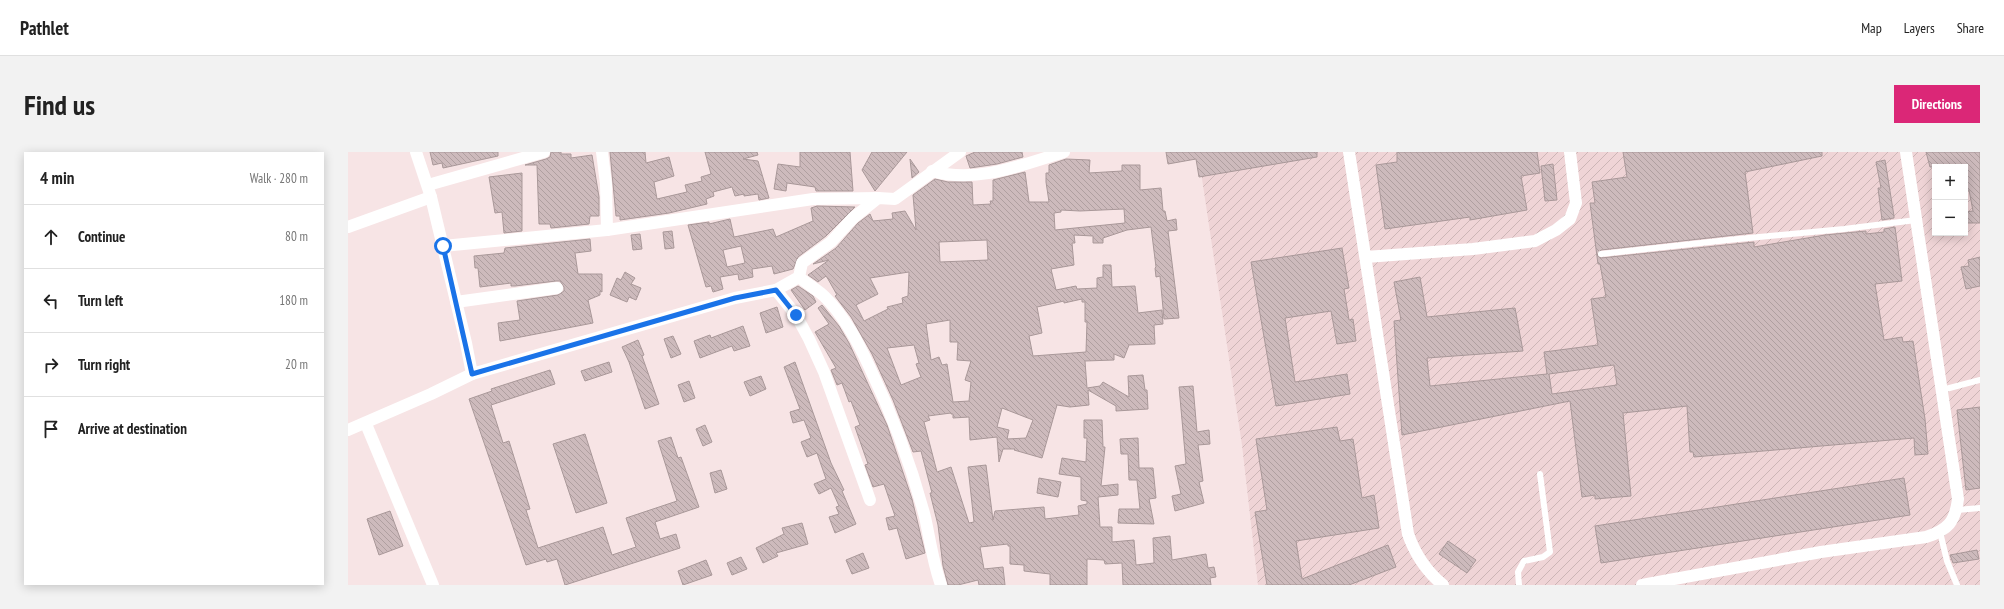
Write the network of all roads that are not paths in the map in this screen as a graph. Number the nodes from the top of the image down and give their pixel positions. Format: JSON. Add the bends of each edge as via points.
{"nodes":[{"id":1,"x":416,"y":152,"type":"edge"},
{"id":2,"x":544,"y":152,"type":"edge"},
{"id":3,"x":602,"y":152,"type":"edge"},
{"id":4,"x":960,"y":152,"type":"edge"},
{"id":5,"x":1064,"y":152,"type":"edge"},
{"id":6,"x":1349,"y":152,"type":"edge"},
{"id":7,"x":1570,"y":152,"type":"edge"},
{"id":8,"x":1906,"y":152,"type":"edge"},
{"id":9,"x":932,"y":171,"type":"junction"},
{"id":10,"x":429,"y":191,"type":"junction"},
{"id":11,"x":878,"y":198,"type":"junction"},
{"id":12,"x":1916,"y":220,"type":"junction"},
{"id":13,"x":348,"y":227,"type":"edge"},
{"id":14,"x":607,"y":230,"type":"junction"},
{"id":15,"x":443,"y":246,"type":"junction"},
{"id":16,"x":1601,"y":254,"type":"dead end"},
{"id":17,"x":1366,"y":257,"type":"junction"},
{"id":18,"x":799,"y":277,"type":"junction"},
{"id":19,"x":557,"y":288,"type":"dead end"},
{"id":20,"x":776,"y":290,"type":"junction"},
{"id":21,"x":456,"y":302,"type":"junction"},
{"id":22,"x":472,"y":374,"type":"junction"},
{"id":23,"x":1980,"y":380,"type":"edge"},
{"id":24,"x":1942,"y":390,"type":"junction"},
{"id":25,"x":366,"y":424,"type":"junction"},
{"id":26,"x":348,"y":430,"type":"edge"},
{"id":27,"x":1540,"y":474,"type":"dead end"},
{"id":28,"x":870,"y":500,"type":"dead end"},
{"id":29,"x":1980,"y":508,"type":"edge"},
{"id":30,"x":1957,"y":510,"type":"junction"},
{"id":31,"x":1940,"y":532,"type":"junction"},
{"id":32,"x":433,"y":585,"type":"edge"},
{"id":33,"x":941,"y":585,"type":"edge"},
{"id":34,"x":1443,"y":585,"type":"edge"},
{"id":35,"x":1519,"y":585,"type":"edge"},
{"id":36,"x":1642,"y":585,"type":"edge"},
{"id":37,"x":1957,"y":585,"type":"edge"}],
"edges":[{"from":1,"to":10,"type":"street"},
{"from":2,"to":10,"type":"street"},
{"from":3,"to":14,"type":"street"},
{"from":4,"to":9,"type":"street"},
{"from":5,"to":9,"type":"street","via":[[1018,168],[985,173],[947,175]]},
{"from":6,"to":17,"type":"street"},
{"from":7,"to":17,"type":"street","via":[[1576,203],[1570,219],[1549,234],[1535,241],[1473,249]]},
{"from":8,"to":12,"type":"street"},
{"from":9,"to":11,"type":"street","via":[[894,199]]},
{"from":10,"to":13,"type":"street"},
{"from":10,"to":15,"type":"street"},
{"from":11,"to":14,"type":"street","via":[[813,199]]},
{"from":11,"to":18,"type":"street","via":[[853,218],[831,242],[802,263]]},
{"from":12,"to":16,"type":"lane","via":[[1844,230]]},
{"from":12,"to":24,"type":"street"},
{"from":14,"to":15,"type":"street"},
{"from":15,"to":21,"type":"street"},
{"from":17,"to":34,"type":"street","via":[[1408,534],[1422,564]]},
{"from":18,"to":20,"type":"street"},
{"from":18,"to":33,"type":"street","via":[[825,297],[844,321],[880,388],[896,424],[914,478],[935,570]]},
{"from":19,"to":21,"type":"street"},
{"from":20,"to":22,"type":"street","via":[[735,298]]},
{"from":20,"to":28,"type":"street","via":[[796,315],[824,372]]},
{"from":21,"to":22,"type":"street"},
{"from":22,"to":25,"type":"street"},
{"from":23,"to":24,"type":"lane"},
{"from":24,"to":30,"type":"street","via":[[1958,499]]},
{"from":25,"to":26,"type":"street"},
{"from":25,"to":32,"type":"street"},
{"from":27,"to":35,"type":"lane","via":[[1550,552],[1542,557],[1524,561],[1518,572]]},
{"from":29,"to":30,"type":"lane"},
{"from":30,"to":31,"type":"street","via":[[1951,523]]},
{"from":31,"to":36,"type":"street","via":[[1926,537],[1821,552]]},
{"from":31,"to":37,"type":"lane","via":[[1947,561]]}]}
